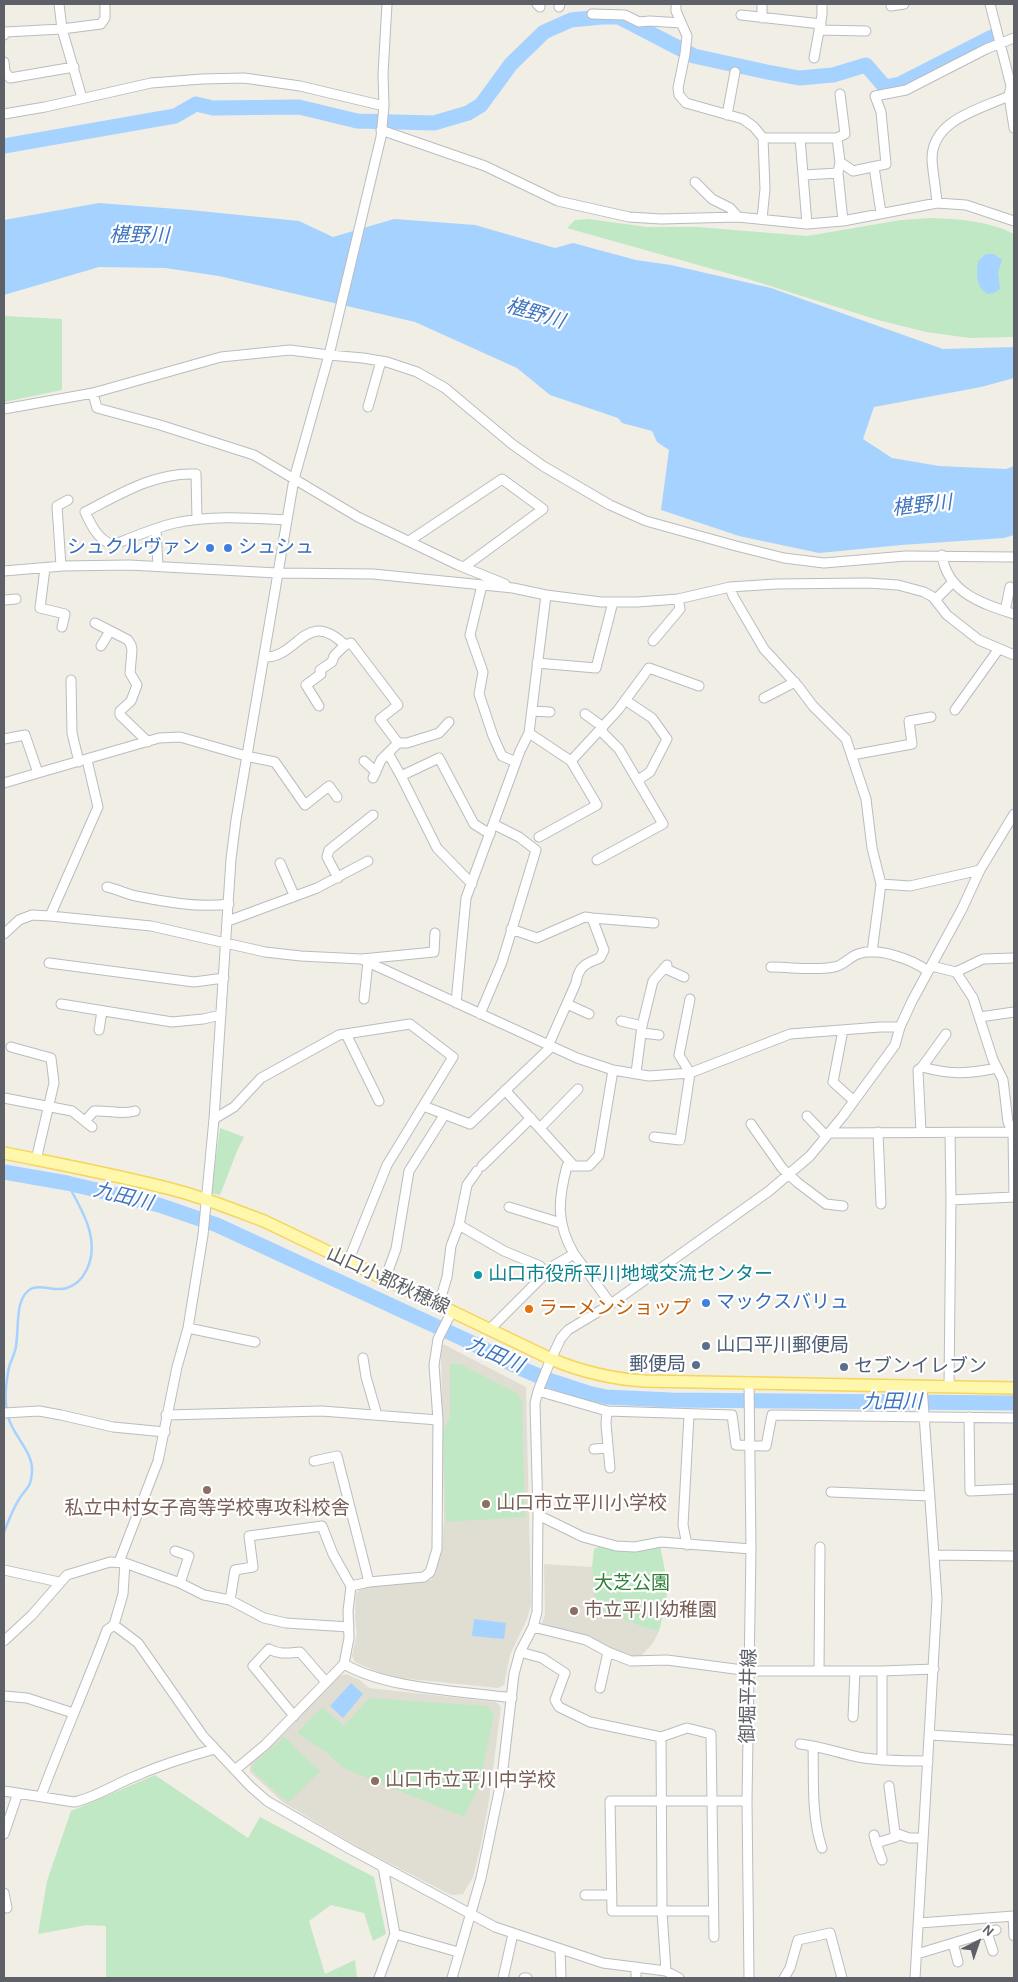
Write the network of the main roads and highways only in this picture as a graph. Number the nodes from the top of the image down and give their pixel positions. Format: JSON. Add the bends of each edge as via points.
{"nodes":[{"id":1,"x":4,"y":1153,"type":"edge"},
{"id":2,"x":1014,"y":1388,"type":"edge"}],
"edges":[{"from":1,"to":2,"type":"main road","name":"山口小郡秋穂線","via":[[120,1177],[264,1222],[439,1304],[449,1315],[490,1329],[549,1363],[580,1371],[620,1380],[923,1390],[948,1386]]}]}
